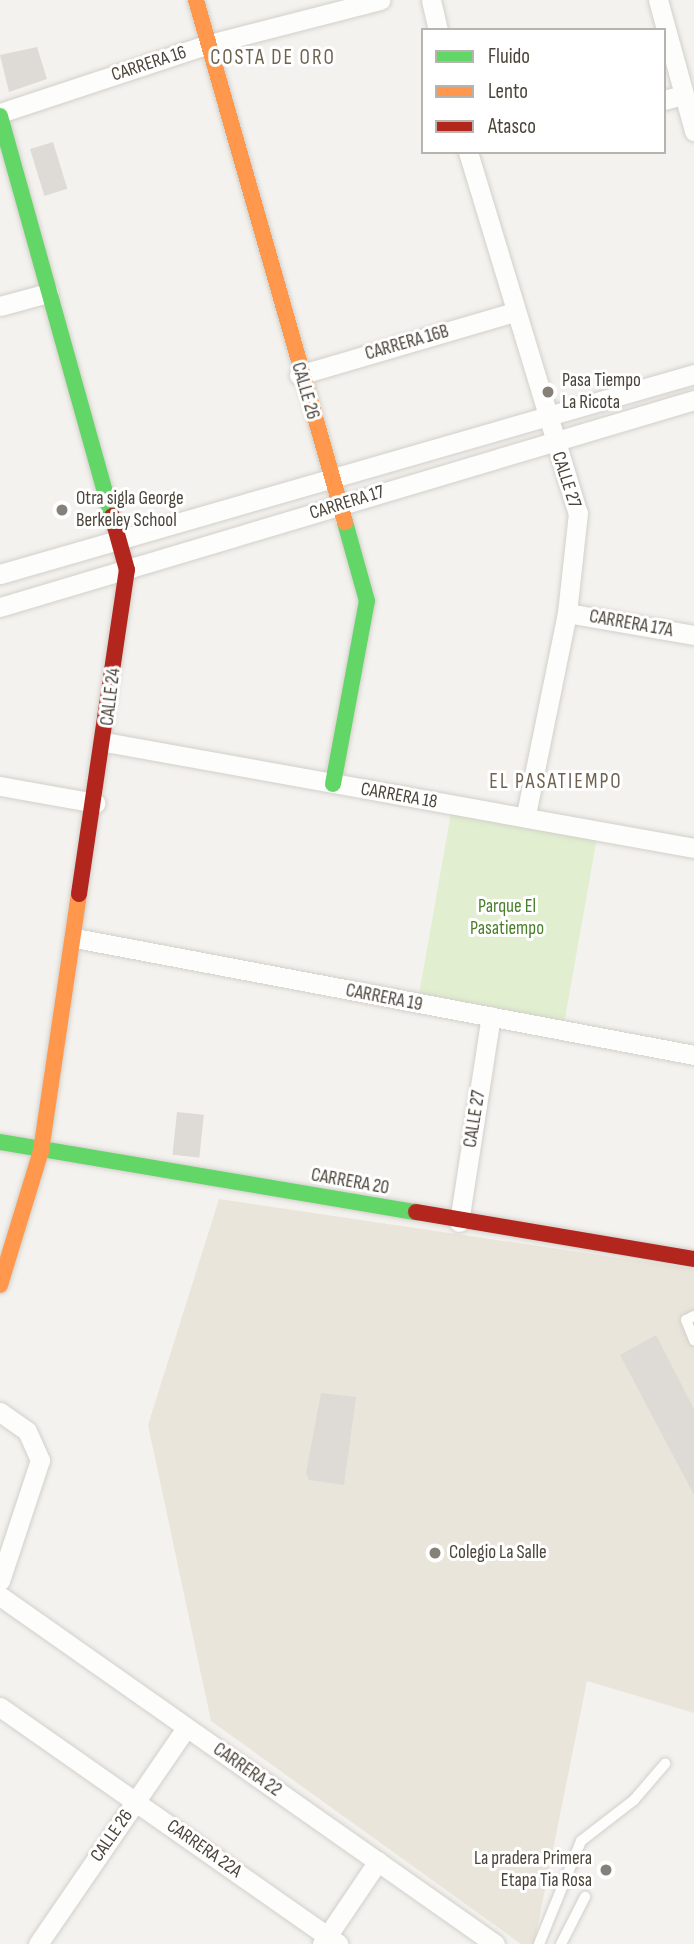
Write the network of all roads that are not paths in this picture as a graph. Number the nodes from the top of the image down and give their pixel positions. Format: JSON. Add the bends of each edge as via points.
{"nodes":[{"id":1,"x":196,"y":0,"type":"edge"},
{"id":2,"x":380,"y":0,"type":"edge"},
{"id":3,"x":431,"y":0,"type":"edge"},
{"id":4,"x":658,"y":0,"type":"edge"},
{"id":5,"x":438,"y":28,"type":"edge"},
{"id":6,"x":663,"y":28,"type":"edge"},
{"id":7,"x":209,"y":44,"type":"junction"},
{"id":8,"x":666,"y":49,"type":"edge"},
{"id":9,"x":674,"y":98,"type":"edge"},
{"id":10,"x":0,"y":115,"type":"edge"},
{"id":11,"x":694,"y":131,"type":"edge"},
{"id":12,"x":470,"y":154,"type":"edge"},
{"id":13,"x":48,"y":293,"type":"junction"},
{"id":14,"x":0,"y":306,"type":"edge"},
{"id":15,"x":515,"y":312,"type":"junction"},
{"id":16,"x":299,"y":374,"type":"junction"},
{"id":17,"x":694,"y":374,"type":"edge"},
{"id":18,"x":694,"y":400,"type":"edge"},
{"id":19,"x":547,"y":418,"type":"junction"},
{"id":20,"x":554,"y":440,"type":"junction"},
{"id":21,"x":330,"y":478,"type":"junction"},
{"id":22,"x":337,"y":505,"type":"junction"},
{"id":23,"x":120,"y":540,"type":"junction"},
{"id":24,"x":127,"y":570,"type":"junction"},
{"id":25,"x":0,"y":574,"type":"edge"},
{"id":26,"x":0,"y":607,"type":"edge"},
{"id":27,"x":567,"y":612,"type":"junction"},
{"id":28,"x":694,"y":635,"type":"edge"},
{"id":29,"x":105,"y":743,"type":"junction"},
{"id":30,"x":333,"y":784,"type":"junction"},
{"id":31,"x":0,"y":786,"type":"edge"},
{"id":32,"x":95,"y":803,"type":"junction"},
{"id":33,"x":526,"y":815,"type":"junction"},
{"id":34,"x":694,"y":848,"type":"edge"},
{"id":35,"x":75,"y":938,"type":"junction"},
{"id":36,"x":491,"y":1016,"type":"junction"},
{"id":37,"x":694,"y":1055,"type":"edge"},
{"id":38,"x":0,"y":1142,"type":"edge"},
{"id":39,"x":41,"y":1151,"type":"junction"},
{"id":40,"x":459,"y":1222,"type":"junction"},
{"id":41,"x":694,"y":1259,"type":"edge"},
{"id":42,"x":0,"y":1285,"type":"edge"},
{"id":43,"x":694,"y":1316,"type":"edge"},
{"id":44,"x":694,"y":1340,"type":"edge"},
{"id":45,"x":0,"y":1412,"type":"edge"},
{"id":46,"x":0,"y":1581,"type":"edge"},
{"id":47,"x":0,"y":1596,"type":"edge"},
{"id":48,"x":0,"y":1707,"type":"edge"},
{"id":49,"x":187,"y":1728,"type":"junction"},
{"id":50,"x":665,"y":1764,"type":"dead end"},
{"id":51,"x":136,"y":1802,"type":"junction"},
{"id":52,"x":378,"y":1861,"type":"junction"},
{"id":53,"x":586,"y":1897,"type":"dead end"},
{"id":54,"x":329,"y":1941,"type":"edge"},
{"id":55,"x":38,"y":1944,"type":"edge"},
{"id":56,"x":495,"y":1944,"type":"edge"},
{"id":57,"x":540,"y":1944,"type":"edge"},
{"id":58,"x":561,"y":1944,"type":"edge"}],
"edges":[{"from":1,"to":7,"type":"street","name":"CALLE 26"},
{"from":2,"to":7,"type":"street","name":"CARRERA 16"},
{"from":3,"to":5,"type":"street"},
{"from":4,"to":6,"type":"street"},
{"from":7,"to":10,"type":"street","name":"CARRERA 16"},
{"from":7,"to":16,"type":"street","name":"CALLE 26"},
{"from":8,"to":9,"type":"street"},
{"from":9,"to":11,"type":"street"},
{"from":10,"to":13,"type":"street","name":"CALLE 24"},
{"from":12,"to":15,"type":"street","name":"CALLE 27"},
{"from":13,"to":14,"type":"street"},
{"from":13,"to":23,"type":"street","name":"CALLE 24"},
{"from":15,"to":16,"type":"street","name":"CARRERA 16B"},
{"from":15,"to":19,"type":"street","name":"CALLE 27"},
{"from":16,"to":21,"type":"street","name":"CALLE 26"},
{"from":17,"to":19,"type":"street","name":"CARRERA 17"},
{"from":18,"to":20,"type":"street","name":"CARRERA 17"},
{"from":19,"to":20,"type":"street","name":"CALLE 27"},
{"from":19,"to":21,"type":"street","name":"CARRERA 17"},
{"from":20,"to":22,"type":"street","name":"CARRERA 17"},
{"from":20,"to":27,"type":"street","name":"CALLE 27","via":[[578,513]]},
{"from":21,"to":22,"type":"street","name":"CALLE 26"},
{"from":21,"to":23,"type":"street","name":"CARRERA 17"},
{"from":22,"to":24,"type":"street","name":"CARRERA 17"},
{"from":22,"to":30,"type":"street","name":"CALLE 26","via":[[367,601]]},
{"from":23,"to":24,"type":"street","name":"CALLE 24"},
{"from":23,"to":25,"type":"street","name":"CARRERA 17"},
{"from":24,"to":26,"type":"street","name":"CARRERA 17"},
{"from":24,"to":29,"type":"street","name":"CALLE 24"},
{"from":27,"to":28,"type":"street","name":"CARRERA 17A"},
{"from":27,"to":33,"type":"street","name":"CALLE 27"},
{"from":29,"to":30,"type":"street","name":"CARRERA 18"},
{"from":29,"to":32,"type":"street","name":"CALLE 24"},
{"from":30,"to":33,"type":"street","name":"CARRERA 18"},
{"from":31,"to":32,"type":"street"},
{"from":32,"to":35,"type":"street","name":"CALLE 24"},
{"from":33,"to":34,"type":"street","name":"CARRERA 18"},
{"from":35,"to":36,"type":"street","name":"CARRERA 19"},
{"from":35,"to":39,"type":"street","name":"CALLE 24"},
{"from":36,"to":37,"type":"street","name":"CARRERA 19"},
{"from":36,"to":40,"type":"street","name":"CALLE 27"},
{"from":38,"to":39,"type":"street","name":"CARRERA 20"},
{"from":39,"to":40,"type":"street","name":"CARRERA 20"},
{"from":39,"to":42,"type":"street","name":"CALLE 24"},
{"from":40,"to":41,"type":"street","name":"CARRERA 20"},
{"from":43,"to":44,"type":"lane","via":[[686,1320]]},
{"from":45,"to":46,"type":"street","via":[[27,1432],[40,1460]]},
{"from":47,"to":49,"type":"street","name":"CARRERA 22"},
{"from":48,"to":51,"type":"street","name":"CARRERA 22A"},
{"from":49,"to":51,"type":"street","name":"CALLE 26"},
{"from":49,"to":52,"type":"street","name":"CARRERA 22"},
{"from":50,"to":57,"type":"lane","via":[[634,1800],[581,1841]]},
{"from":51,"to":54,"type":"street","name":"CARRERA 22A"},
{"from":51,"to":55,"type":"street","name":"CALLE 26"},
{"from":52,"to":54,"type":"street"},
{"from":52,"to":56,"type":"street","name":"CARRERA 22"},
{"from":53,"to":58,"type":"lane"}]}
